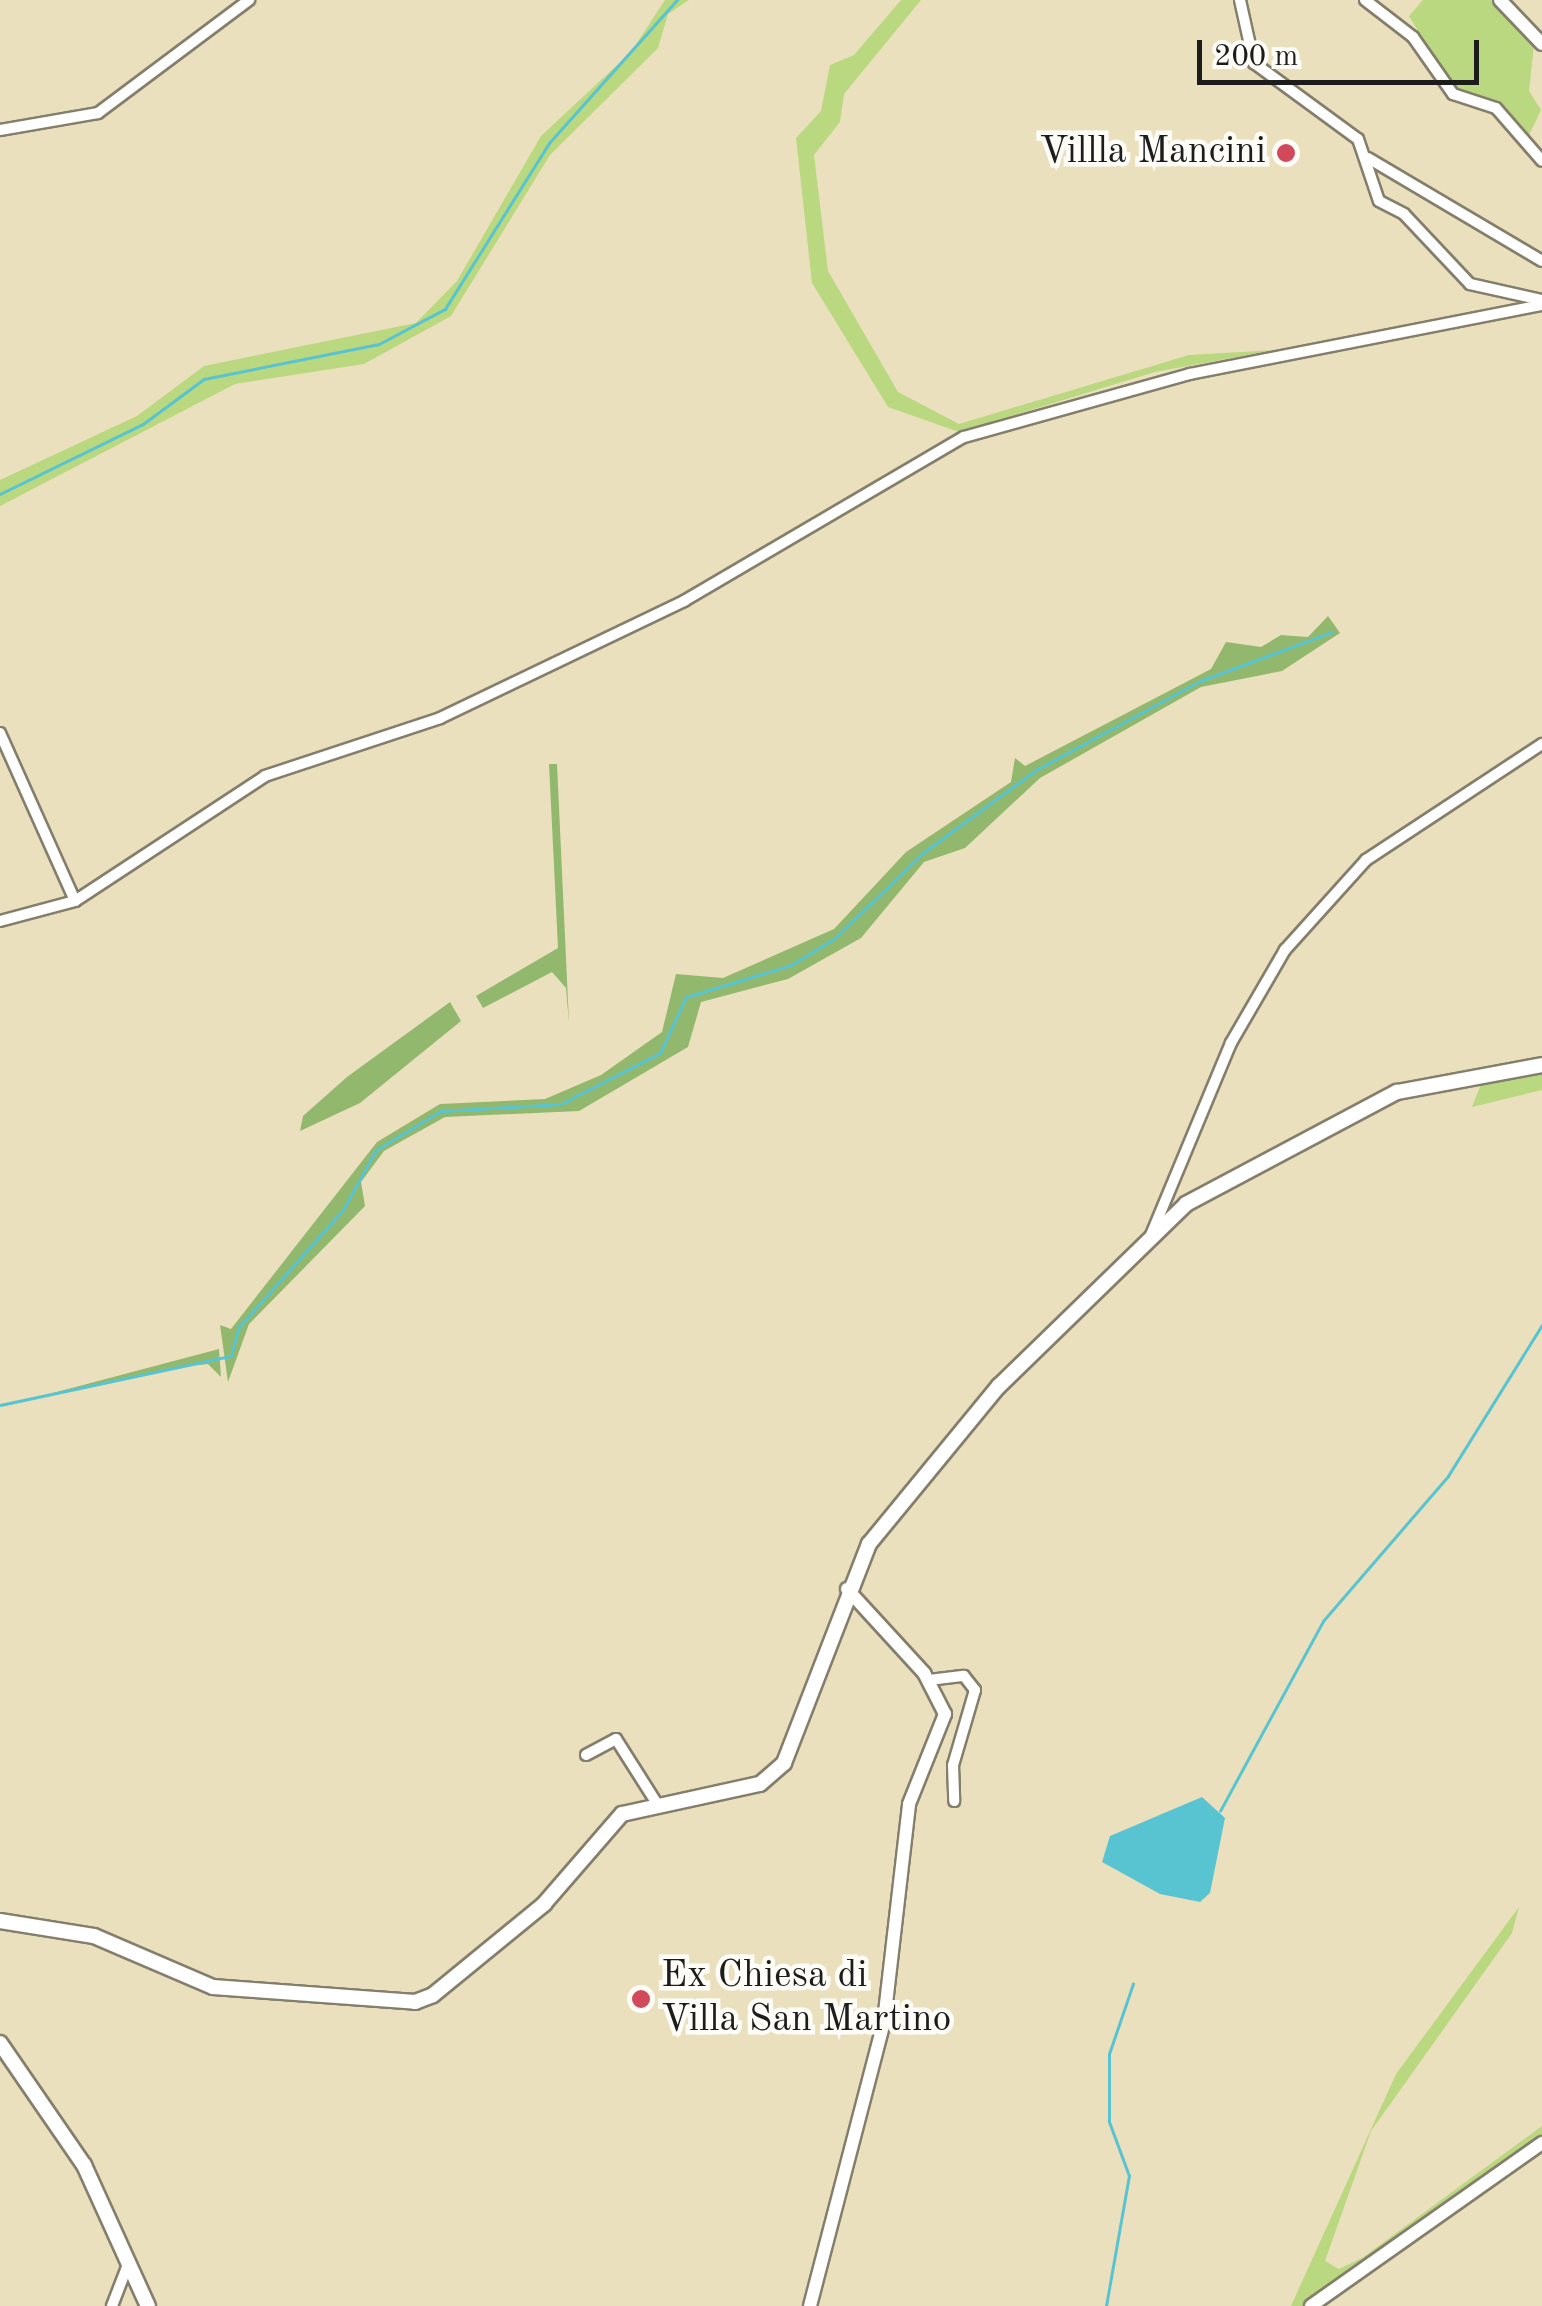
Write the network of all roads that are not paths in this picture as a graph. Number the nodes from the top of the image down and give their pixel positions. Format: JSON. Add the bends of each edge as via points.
{"nodes":[{"id":1,"x":249,"y":0,"type":"edge"},
{"id":2,"x":1240,"y":0,"type":"edge"},
{"id":3,"x":1364,"y":0,"type":"edge"},
{"id":4,"x":1500,"y":0,"type":"edge"},
{"id":5,"x":1542,"y":44,"type":"edge"},
{"id":6,"x":0,"y":130,"type":"edge"},
{"id":7,"x":1368,"y":158,"type":"junction"},
{"id":8,"x":1542,"y":161,"type":"edge"},
{"id":9,"x":1542,"y":261,"type":"edge"},
{"id":10,"x":1542,"y":302,"type":"edge"},
{"id":11,"x":0,"y":734,"type":"edge"},
{"id":12,"x":1542,"y":744,"type":"edge"},
{"id":13,"x":75,"y":902,"type":"junction"},
{"id":14,"x":0,"y":920,"type":"edge"},
{"id":15,"x":1542,"y":1065,"type":"edge"},
{"id":16,"x":1151,"y":1235,"type":"junction"},
{"id":17,"x":846,"y":1589,"type":"junction"},
{"id":18,"x":929,"y":1680,"type":"junction"},
{"id":19,"x":586,"y":1754,"type":"dead end"},
{"id":20,"x":954,"y":1801,"type":"dead end"},
{"id":21,"x":656,"y":1802,"type":"junction"},
{"id":22,"x":0,"y":1921,"type":"edge"},
{"id":23,"x":0,"y":2044,"type":"edge"},
{"id":24,"x":1542,"y":2143,"type":"edge"},
{"id":25,"x":128,"y":2262,"type":"junction"},
{"id":26,"x":112,"y":2306,"type":"edge"},
{"id":27,"x":148,"y":2306,"type":"edge"},
{"id":28,"x":810,"y":2306,"type":"edge"},
{"id":29,"x":1312,"y":2306,"type":"edge"}],
"edges":[{"from":1,"to":6,"type":"street","via":[[98,114]]},
{"from":2,"to":7,"type":"street","via":[[1254,63],[1358,138]]},
{"from":3,"to":8,"type":"street","via":[[1413,37],[1453,94],[1496,108]]},
{"from":4,"to":5,"type":"street"},
{"from":7,"to":9,"type":"street"},
{"from":7,"to":10,"type":"street","via":[[1379,201],[1404,214],[1461,276],[1498,296]]},
{"from":10,"to":13,"type":"street","via":[[1190,374],[964,436],[684,601],[440,718],[265,776]]},
{"from":11,"to":13,"type":"street"},
{"from":12,"to":16,"type":"street","via":[[1366,860],[1285,950],[1231,1043]]},
{"from":13,"to":14,"type":"street"},
{"from":15,"to":16,"type":"main road","via":[[1397,1092],[1208,1189]]},
{"from":16,"to":17,"type":"main road","via":[[944,1448]]},
{"from":17,"to":18,"type":"street"},
{"from":17,"to":21,"type":"main road","via":[[784,1762],[760,1784]]},
{"from":18,"to":20,"type":"street","via":[[964,1676],[976,1690],[953,1765]]},
{"from":18,"to":28,"type":"street","via":[[944,1728],[909,1804],[884,2021]]},
{"from":19,"to":21,"type":"street","via":[[616,1739]]},
{"from":21,"to":22,"type":"main road","via":[[609,1824],[511,1936],[415,2002],[212,1988],[94,1936]]},
{"from":23,"to":25,"type":"main road","via":[[84,2164]]},
{"from":24,"to":29,"type":"street"},
{"from":25,"to":26,"type":"street"},
{"from":25,"to":27,"type":"main road"}]}
